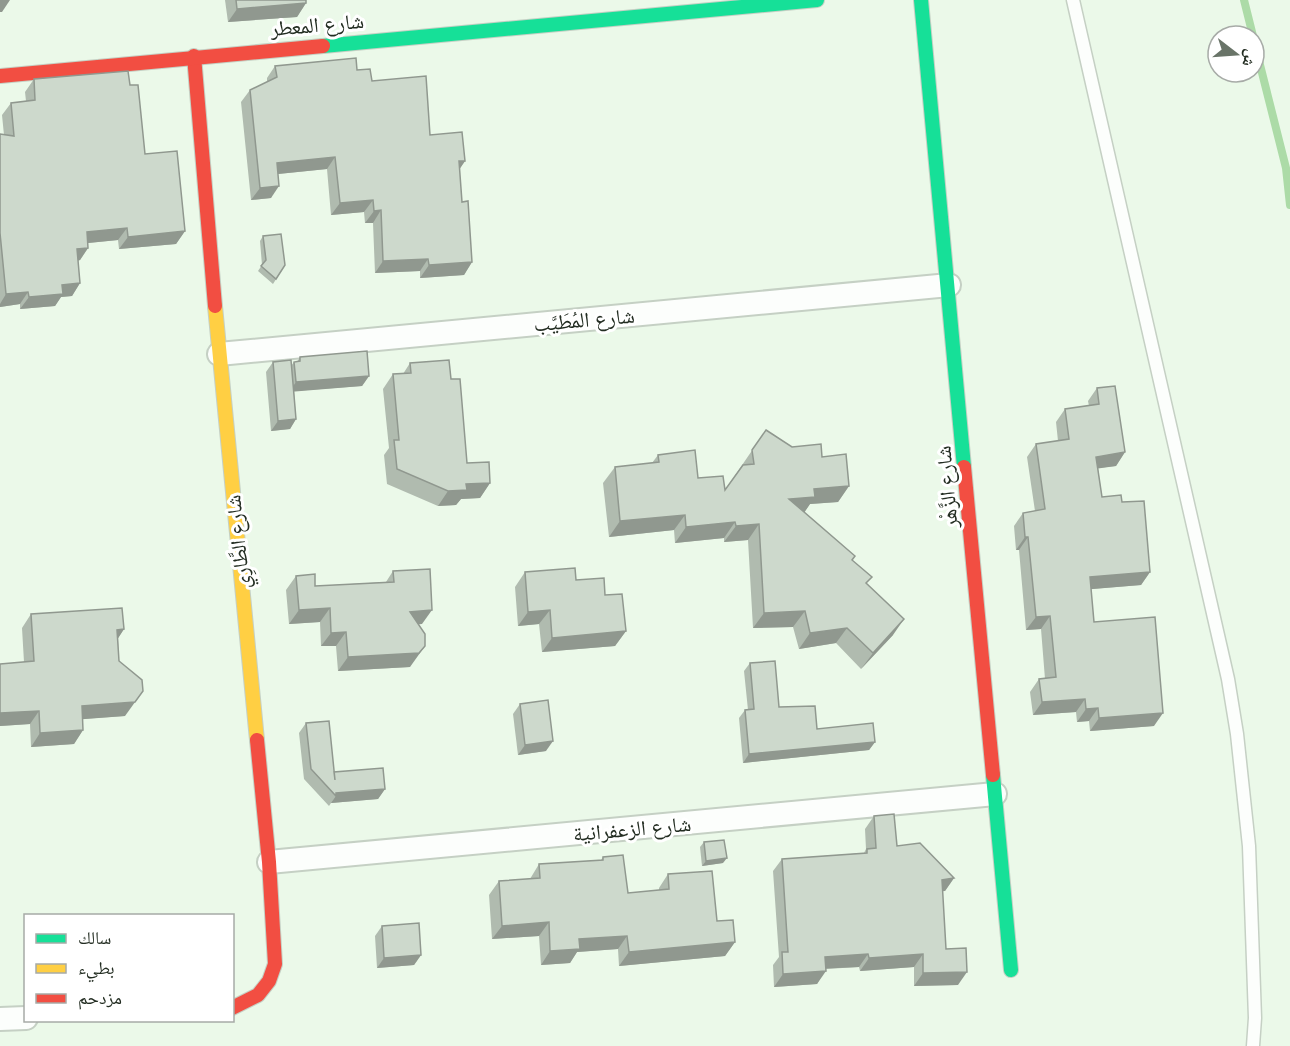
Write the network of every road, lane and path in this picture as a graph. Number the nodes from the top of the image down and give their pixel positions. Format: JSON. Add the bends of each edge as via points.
{"nodes":[{"id":1,"x":817,"y":0,"type":"edge"},
{"id":2,"x":921,"y":0,"type":"edge"},
{"id":3,"x":1073,"y":0,"type":"edge"},
{"id":4,"x":697,"y":5,"type":"edge"},
{"id":5,"x":194,"y":56,"type":"junction"},
{"id":6,"x":0,"y":76,"type":"edge"},
{"id":7,"x":949,"y":285,"type":"junction"},
{"id":8,"x":219,"y":354,"type":"junction"},
{"id":9,"x":995,"y":794,"type":"junction"},
{"id":10,"x":269,"y":862,"type":"junction"},
{"id":11,"x":1011,"y":970,"type":"dead end"},
{"id":12,"x":234,"y":1007,"type":"edge"},
{"id":13,"x":0,"y":1018,"type":"edge"},
{"id":14,"x":24,"y":1018,"type":"edge"},
{"id":15,"x":1253,"y":1046,"type":"edge"}],
"edges":[{"from":1,"to":4,"type":"street","name":"شارع المعطر"},
{"from":2,"to":7,"type":"street","name":"شارع الزَّهْر"},
{"from":3,"to":15,"type":"lane","via":[[1233,712],[1249,846]]},
{"from":4,"to":5,"type":"street","name":"شارع المعطر"},
{"from":5,"to":6,"type":"street","name":"شارع المعطر"},
{"from":5,"to":8,"type":"street","name":"شارع الطَّارِي"},
{"from":7,"to":8,"type":"street","name":"شارع المُطَيَّب"},
{"from":7,"to":9,"type":"street","name":"شارع الزَّهْر"},
{"from":8,"to":10,"type":"street","name":"شارع الطَّارِي"},
{"from":9,"to":10,"type":"street","name":"شارع الزعفرانية"},
{"from":9,"to":11,"type":"street","name":"شارع الزَّهْر"},
{"from":10,"to":12,"type":"street","name":"شارع الطَّارِي","via":[[275,964],[258,995]]},
{"from":13,"to":14,"type":"street"}]}
